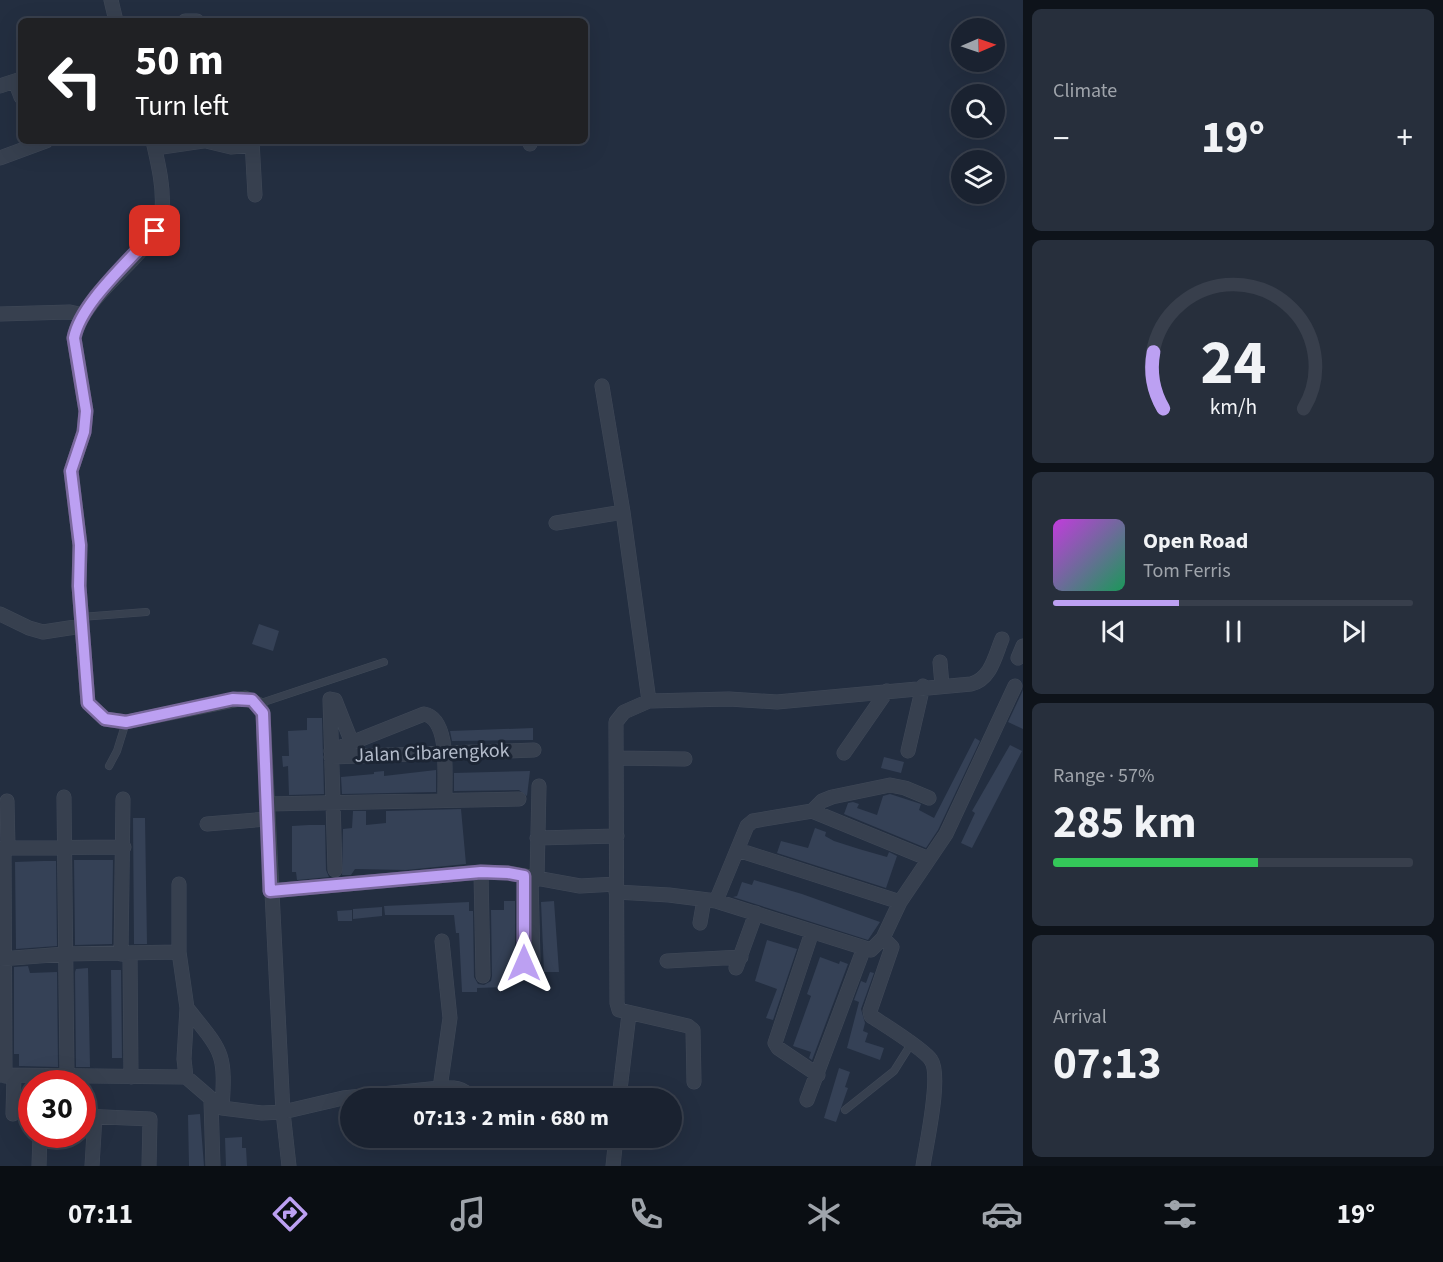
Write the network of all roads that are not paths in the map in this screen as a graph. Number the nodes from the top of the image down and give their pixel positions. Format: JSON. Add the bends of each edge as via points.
{"nodes":[{"id":1,"x":111,"y":0,"type":"edge"},
{"id":2,"x":115,"y":18,"type":"edge"},
{"id":3,"x":18,"y":80,"type":"edge"},
{"id":4,"x":0,"y":86,"type":"edge"},
{"id":5,"x":35,"y":144,"type":"edge"},
{"id":6,"x":218,"y":144,"type":"edge"},
{"id":7,"x":247,"y":144,"type":"edge"},
{"id":8,"x":252,"y":144,"type":"edge"},
{"id":9,"x":154,"y":145,"type":"edge"},
{"id":10,"x":0,"y":158,"type":"edge"},
{"id":11,"x":255,"y":195,"type":"dead end"},
{"id":12,"x":0,"y":314,"type":"edge"},
{"id":13,"x":82,"y":315,"type":"junction"},
{"id":14,"x":602,"y":386,"type":"dead end"},
{"id":15,"x":623,"y":512,"type":"junction"},
{"id":16,"x":555,"y":523,"type":"dead end"},
{"id":17,"x":146,"y":612,"type":"dead end"},
{"id":18,"x":0,"y":614,"type":"edge"},
{"id":19,"x":81,"y":622,"type":"junction"},
{"id":20,"x":1002,"y":639,"type":"dead end"},
{"id":21,"x":384,"y":662,"type":"dead end"},
{"id":22,"x":940,"y":662,"type":"dead end"},
{"id":23,"x":942,"y":685,"type":"junction"},
{"id":24,"x":923,"y":686,"type":"junction"},
{"id":25,"x":1015,"y":686,"type":"dead end"},
{"id":26,"x":887,"y":691,"type":"junction"},
{"id":27,"x":649,"y":701,"type":"junction"},
{"id":28,"x":258,"y":704,"type":"junction"},
{"id":29,"x":126,"y":722,"type":"junction"},
{"id":30,"x":352,"y":743,"type":"junction"},
{"id":31,"x":534,"y":750,"type":"dead end"},
{"id":32,"x":908,"y":751,"type":"dead end"},
{"id":33,"x":443,"y":752,"type":"junction"},
{"id":34,"x":844,"y":753,"type":"dead end"},
{"id":35,"x":331,"y":754,"type":"junction"},
{"id":36,"x":618,"y":758,"type":"junction"},
{"id":37,"x":685,"y":759,"type":"dead end"},
{"id":38,"x":109,"y":765,"type":"dead end"},
{"id":39,"x":539,"y":786,"type":"dead end"},
{"id":40,"x":64,"y":797,"type":"dead end"},
{"id":41,"x":929,"y":798,"type":"dead end"},
{"id":42,"x":123,"y":799,"type":"dead end"},
{"id":43,"x":519,"y":799,"type":"dead end"},
{"id":44,"x":445,"y":800,"type":"junction"},
{"id":45,"x":7,"y":801,"type":"dead end"},
{"id":46,"x":267,"y":804,"type":"junction"},
{"id":47,"x":333,"y":804,"type":"junction"},
{"id":48,"x":812,"y":811,"type":"junction"},
{"id":49,"x":267,"y":819,"type":"junction"},
{"id":50,"x":207,"y":824,"type":"dead end"},
{"id":51,"x":617,"y":836,"type":"junction"},
{"id":52,"x":537,"y":838,"type":"junction"},
{"id":53,"x":124,"y":847,"type":"junction"},
{"id":54,"x":65,"y":848,"type":"junction"},
{"id":55,"x":4,"y":850,"type":"edge"},
{"id":56,"x":738,"y":850,"type":"junction"},
{"id":57,"x":929,"y":859,"type":"junction"},
{"id":58,"x":335,"y":870,"type":"dead end"},
{"id":59,"x":481,"y":872,"type":"junction"},
{"id":60,"x":530,"y":878,"type":"junction"},
{"id":61,"x":179,"y":884,"type":"dead end"},
{"id":62,"x":616,"y":888,"type":"junction"},
{"id":63,"x":270,"y":891,"type":"junction"},
{"id":64,"x":710,"y":901,"type":"junction"},
{"id":65,"x":900,"y":902,"type":"junction"},
{"id":66,"x":756,"y":913,"type":"junction"},
{"id":67,"x":700,"y":923,"type":"dead end"},
{"id":68,"x":812,"y":932,"type":"junction"},
{"id":69,"x":883,"y":938,"type":"junction"},
{"id":70,"x":442,"y":941,"type":"dead end"},
{"id":71,"x":864,"y":948,"type":"junction"},
{"id":72,"x":179,"y":952,"type":"junction"},
{"id":73,"x":65,"y":954,"type":"junction"},
{"id":74,"x":126,"y":954,"type":"junction"},
{"id":75,"x":3,"y":959,"type":"edge"},
{"id":76,"x":667,"y":961,"type":"dead end"},
{"id":77,"x":483,"y":976,"type":"dead end"},
{"id":78,"x":188,"y":1008,"type":"junction"},
{"id":79,"x":628,"y":1014,"type":"junction"},
{"id":80,"x":910,"y":1044,"type":"junction"},
{"id":81,"x":67,"y":1070,"type":"edge"},
{"id":82,"x":818,"y":1075,"type":"junction"},
{"id":83,"x":6,"y":1076,"type":"edge"},
{"id":84,"x":96,"y":1076,"type":"edge"},
{"id":85,"x":131,"y":1077,"type":"junction"},
{"id":86,"x":186,"y":1077,"type":"junction"},
{"id":87,"x":694,"y":1082,"type":"dead end"},
{"id":88,"x":440,"y":1088,"type":"joint"},
{"id":89,"x":457,"y":1088,"type":"edge"},
{"id":90,"x":620,"y":1088,"type":"edge"},
{"id":91,"x":340,"y":1099,"type":"edge"},
{"id":92,"x":807,"y":1100,"type":"dead end"},
{"id":93,"x":217,"y":1105,"type":"junction"},
{"id":94,"x":845,"y":1110,"type":"dead end"},
{"id":95,"x":283,"y":1112,"type":"junction"},
{"id":96,"x":13,"y":1114,"type":"dead end"},
{"id":97,"x":96,"y":1116,"type":"edge"},
{"id":98,"x":40,"y":1148,"type":"edge"},
{"id":99,"x":91,"y":1148,"type":"edge"},
{"id":100,"x":615,"y":1148,"type":"edge"},
{"id":101,"x":39,"y":1166,"type":"edge"},
{"id":102,"x":92,"y":1166,"type":"edge"},
{"id":103,"x":149,"y":1166,"type":"edge"},
{"id":104,"x":213,"y":1166,"type":"edge"},
{"id":105,"x":289,"y":1166,"type":"edge"},
{"id":106,"x":613,"y":1166,"type":"edge"},
{"id":107,"x":923,"y":1166,"type":"edge"}],
"edges":[{"from":1,"to":2,"type":"street"},
{"from":3,"to":4,"type":"street"},
{"from":5,"to":10,"type":"street"},
{"from":6,"to":7,"type":"street"},
{"from":8,"to":11,"type":"street"},
{"from":9,"to":13,"type":"street","via":[[161,182],[159,223]]},
{"from":12,"to":13,"type":"street"},
{"from":13,"to":19,"type":"street","via":[[74,338],[87,423],[71,471],[80,545]]},
{"from":14,"to":15,"type":"street"},
{"from":15,"to":16,"type":"street"},
{"from":15,"to":27,"type":"street"},
{"from":17,"to":19,"type":"lane"},
{"from":18,"to":19,"type":"street","via":[[34,630],[51,632]]},
{"from":19,"to":29,"type":"street","via":[[88,703],[105,719]]},
{"from":20,"to":23,"type":"street","via":[[983,679],[971,684]]},
{"from":21,"to":28,"type":"lane"},
{"from":22,"to":23,"type":"street"},
{"from":23,"to":24,"type":"street"},
{"from":24,"to":26,"type":"street"},
{"from":24,"to":32,"type":"street"},
{"from":25,"to":57,"type":"street","via":[[946,834]]},
{"from":26,"to":27,"type":"street","via":[[777,702]]},
{"from":26,"to":34,"type":"street"},
{"from":27,"to":36,"type":"street","via":[[619,716]]},
{"from":28,"to":29,"type":"street","via":[[233,699]]},
{"from":28,"to":46,"type":"street","via":[[263,713]]},
{"from":29,"to":38,"type":"lane"},
{"from":30,"to":33,"type":"street","via":[[424,714],[440,726]]},
{"from":30,"to":35,"type":"street"},
{"from":30,"to":35,"type":"street","via":[[333,698],[329,701]]},
{"from":31,"to":33,"type":"street","name":"Jalan Cibarengkok"},
{"from":33,"to":35,"type":"street","name":"Jalan Cibarengkok"},
{"from":33,"to":44,"type":"street"},
{"from":35,"to":47,"type":"street"},
{"from":36,"to":37,"type":"street"},
{"from":36,"to":51,"type":"street"},
{"from":39,"to":52,"type":"street"},
{"from":40,"to":54,"type":"street"},
{"from":41,"to":48,"type":"street","via":[[890,785],[832,796]]},
{"from":42,"to":53,"type":"street"},
{"from":43,"to":44,"type":"street"},
{"from":44,"to":47,"type":"street"},
{"from":45,"to":55,"type":"street"},
{"from":46,"to":47,"type":"street"},
{"from":46,"to":49,"type":"street"},
{"from":47,"to":58,"type":"street"},
{"from":48,"to":56,"type":"street","via":[[753,821],[747,826]]},
{"from":48,"to":57,"type":"street"},
{"from":49,"to":50,"type":"street"},
{"from":49,"to":63,"type":"street"},
{"from":51,"to":52,"type":"street"},
{"from":51,"to":62,"type":"street"},
{"from":52,"to":60,"type":"street"},
{"from":53,"to":54,"type":"street"},
{"from":53,"to":74,"type":"street"},
{"from":54,"to":55,"type":"street"},
{"from":54,"to":73,"type":"street"},
{"from":55,"to":75,"type":"street"},
{"from":56,"to":64,"type":"street"},
{"from":56,"to":65,"type":"street"},
{"from":57,"to":65,"type":"street"},
{"from":59,"to":60,"type":"street"},
{"from":59,"to":63,"type":"street"},
{"from":59,"to":77,"type":"street"},
{"from":60,"to":60,"type":"street","via":[[533,960],[527,967],[524,963]]},
{"from":60,"to":62,"type":"street"},
{"from":61,"to":72,"type":"street"},
{"from":62,"to":64,"type":"street"},
{"from":62,"to":79,"type":"street","via":[[617,1003],[619,1010]]},
{"from":63,"to":95,"type":"street"},
{"from":64,"to":66,"type":"street"},
{"from":64,"to":67,"type":"street"},
{"from":65,"to":69,"type":"street"},
{"from":66,"to":68,"type":"street"},
{"from":66,"to":76,"type":"street","via":[[739,962]]},
{"from":68,"to":71,"type":"street"},
{"from":68,"to":82,"type":"street","via":[[776,1043]]},
{"from":69,"to":71,"type":"street","via":[[871,950]]},
{"from":69,"to":80,"type":"street","via":[[892,948],[871,1016]]},
{"from":70,"to":88,"type":"street","via":[[450,1018]]},
{"from":71,"to":82,"type":"street"},
{"from":72,"to":74,"type":"street"},
{"from":72,"to":78,"type":"street"},
{"from":73,"to":74,"type":"street"},
{"from":73,"to":75,"type":"street"},
{"from":73,"to":81,"type":"street"},
{"from":74,"to":85,"type":"street"},
{"from":75,"to":83,"type":"street"},
{"from":78,"to":86,"type":"street"},
{"from":78,"to":93,"type":"street","via":[[223,1057],[225,1071]]},
{"from":79,"to":87,"type":"street","via":[[693,1030]]},
{"from":79,"to":90,"type":"street"},
{"from":80,"to":94,"type":"lane","via":[[894,1071]]},
{"from":80,"to":107,"type":"street","via":[[929,1057],[935,1070],[933,1112]]},
{"from":82,"to":92,"type":"street"},
{"from":83,"to":96,"type":"street"},
{"from":84,"to":85,"type":"street"},
{"from":85,"to":86,"type":"street"},
{"from":86,"to":93,"type":"street"},
{"from":88,"to":89,"type":"street"},
{"from":91,"to":95,"type":"street"},
{"from":93,"to":95,"type":"street","via":[[262,1113]]},
{"from":93,"to":104,"type":"street"},
{"from":95,"to":105,"type":"street"},
{"from":97,"to":103,"type":"street","via":[[150,1119]]},
{"from":98,"to":101,"type":"street"},
{"from":99,"to":102,"type":"street"},
{"from":100,"to":106,"type":"street"}]}
